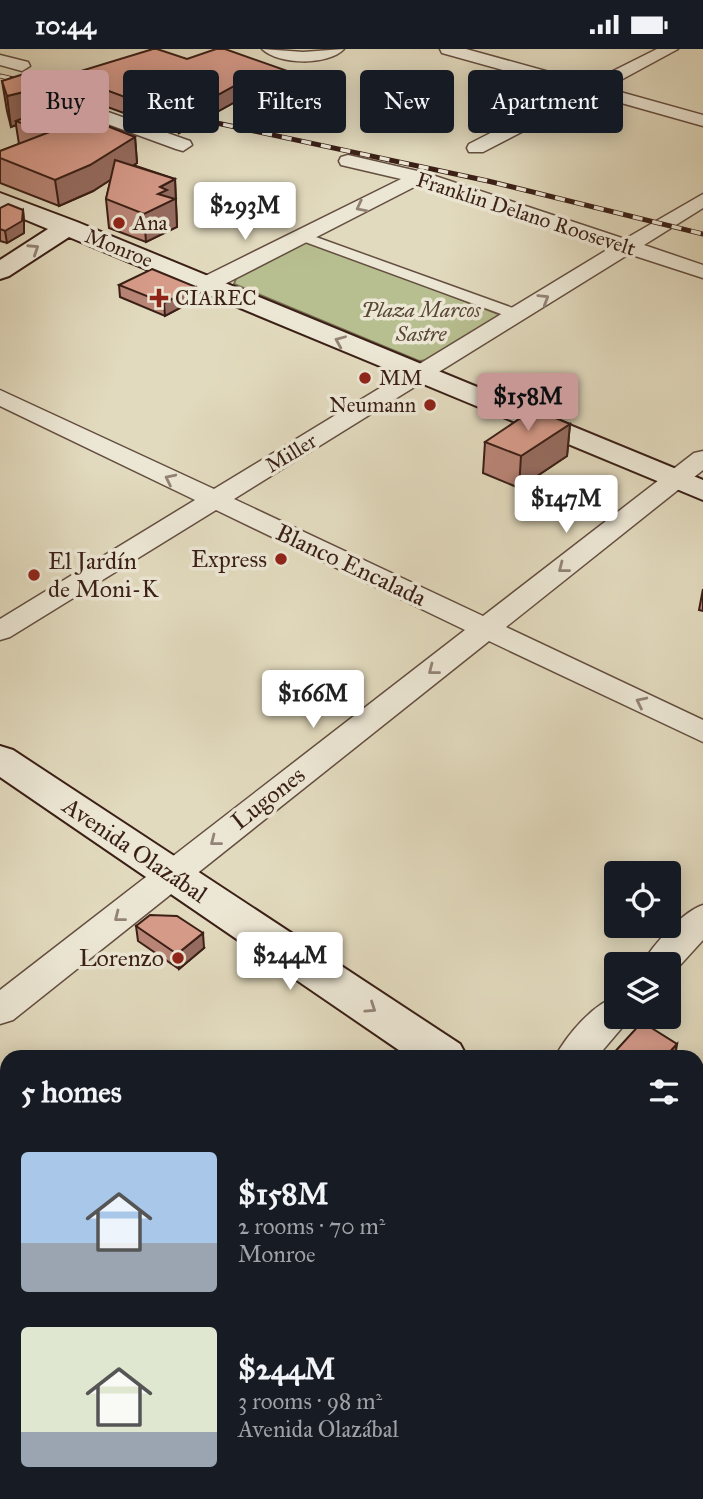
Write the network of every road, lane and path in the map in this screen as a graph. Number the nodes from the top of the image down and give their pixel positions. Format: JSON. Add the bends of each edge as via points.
{"nodes":[{"id":1,"x":270,"y":49,"type":"edge"},
{"id":2,"x":336,"y":49,"type":"edge"},
{"id":3,"x":447,"y":49,"type":"edge"},
{"id":4,"x":670,"y":49,"type":"edge"},
{"id":5,"x":0,"y":60,"type":"edge"},
{"id":6,"x":22,"y":65,"type":"dead end"},
{"id":7,"x":523,"y":70,"type":"edge"},
{"id":8,"x":623,"y":73,"type":"edge"},
{"id":9,"x":623,"y":98,"type":"edge"},
{"id":10,"x":109,"y":118,"type":"edge"},
{"id":11,"x":703,"y":121,"type":"edge"},
{"id":12,"x":505,"y":133,"type":"edge"},
{"id":13,"x":183,"y":145,"type":"dead end"},
{"id":14,"x":476,"y":148,"type":"dead end"},
{"id":15,"x":348,"y":161,"type":"dead end"},
{"id":16,"x":419,"y":177,"type":"junction"},
{"id":17,"x":0,"y":199,"type":"edge"},
{"id":18,"x":698,"y":203,"type":"edge"},
{"id":19,"x":68,"y":227,"type":"junction"},
{"id":20,"x":302,"y":236,"type":"junction"},
{"id":21,"x":627,"y":247,"type":"junction"},
{"id":22,"x":0,"y":271,"type":"edge"},
{"id":23,"x":703,"y":272,"type":"edge"},
{"id":24,"x":207,"y":285,"type":"junction"},
{"id":25,"x":517,"y":315,"type":"junction"},
{"id":26,"x":420,"y":374,"type":"junction"},
{"id":27,"x":0,"y":397,"type":"edge"},
{"id":28,"x":703,"y":458,"type":"edge"},
{"id":29,"x":689,"y":485,"type":"edge"},
{"id":30,"x":213,"y":500,"type":"junction"},
{"id":31,"x":486,"y":629,"type":"junction"},
{"id":32,"x":0,"y":631,"type":"edge"},
{"id":33,"x":703,"y":732,"type":"edge"},
{"id":34,"x":0,"y":759,"type":"edge"},
{"id":35,"x":172,"y":874,"type":"junction"},
{"id":36,"x":703,"y":918,"type":"edge"},
{"id":37,"x":671,"y":952,"type":"edge"},
{"id":38,"x":0,"y":1010,"type":"edge"},
{"id":39,"x":604,"y":1024,"type":"edge"},
{"id":40,"x":434,"y":1050,"type":"edge"},
{"id":41,"x":580,"y":1050,"type":"edge"}],
"edges":[{"from":1,"to":2,"type":"street","via":[[307,58]]},
{"from":3,"to":7,"type":"street"},
{"from":4,"to":8,"type":"street"},
{"from":5,"to":6,"type":"street"},
{"from":9,"to":11,"type":"street"},
{"from":10,"to":13,"type":"street"},
{"from":12,"to":14,"type":"street"},
{"from":15,"to":16,"type":"street","name":"Franklin Delano Roosevelt"},
{"from":16,"to":20,"type":"street","one_way":true},
{"from":16,"to":21,"type":"street","name":"Franklin Delano Roosevelt"},
{"from":17,"to":19,"type":"main road","name":"Monroe"},
{"from":18,"to":21,"type":"street","name":"Miller"},
{"from":22,"to":19,"type":"main road","one_way":true},
{"from":19,"to":24,"type":"main road","name":"Monroe"},
{"from":20,"to":24,"type":"street"},
{"from":20,"to":25,"type":"street"},
{"from":21,"to":23,"type":"street","name":"Franklin Delano Roosevelt"},
{"from":25,"to":21,"type":"street","name":"Miller","one_way":true},
{"from":26,"to":24,"type":"main road","name":"Monroe","one_way":true},
{"from":25,"to":26,"type":"street","name":"Miller"},
{"from":26,"to":29,"type":"main road","name":"Monroe"},
{"from":26,"to":30,"type":"street","name":"Miller"},
{"from":30,"to":27,"type":"street","name":"Blanco Encalada","one_way":true},
{"from":28,"to":29,"type":"street","name":"Lugones"},
{"from":29,"to":31,"type":"street","name":"Lugones","one_way":true},
{"from":30,"to":31,"type":"street","name":"Blanco Encalada"},
{"from":30,"to":32,"type":"street","name":"Miller"},
{"from":33,"to":31,"type":"street","name":"Blanco Encalada","one_way":true},
{"from":31,"to":35,"type":"street","name":"Lugones","one_way":true},
{"from":34,"to":35,"type":"main road","name":"Avenida Olazábal"},
{"from":35,"to":38,"type":"street","name":"Lugones","one_way":true},
{"from":35,"to":40,"type":"main road","name":"Avenida Olazábal","one_way":true},
{"from":36,"to":37,"type":"street"},
{"from":39,"to":41,"type":"street"}]}
